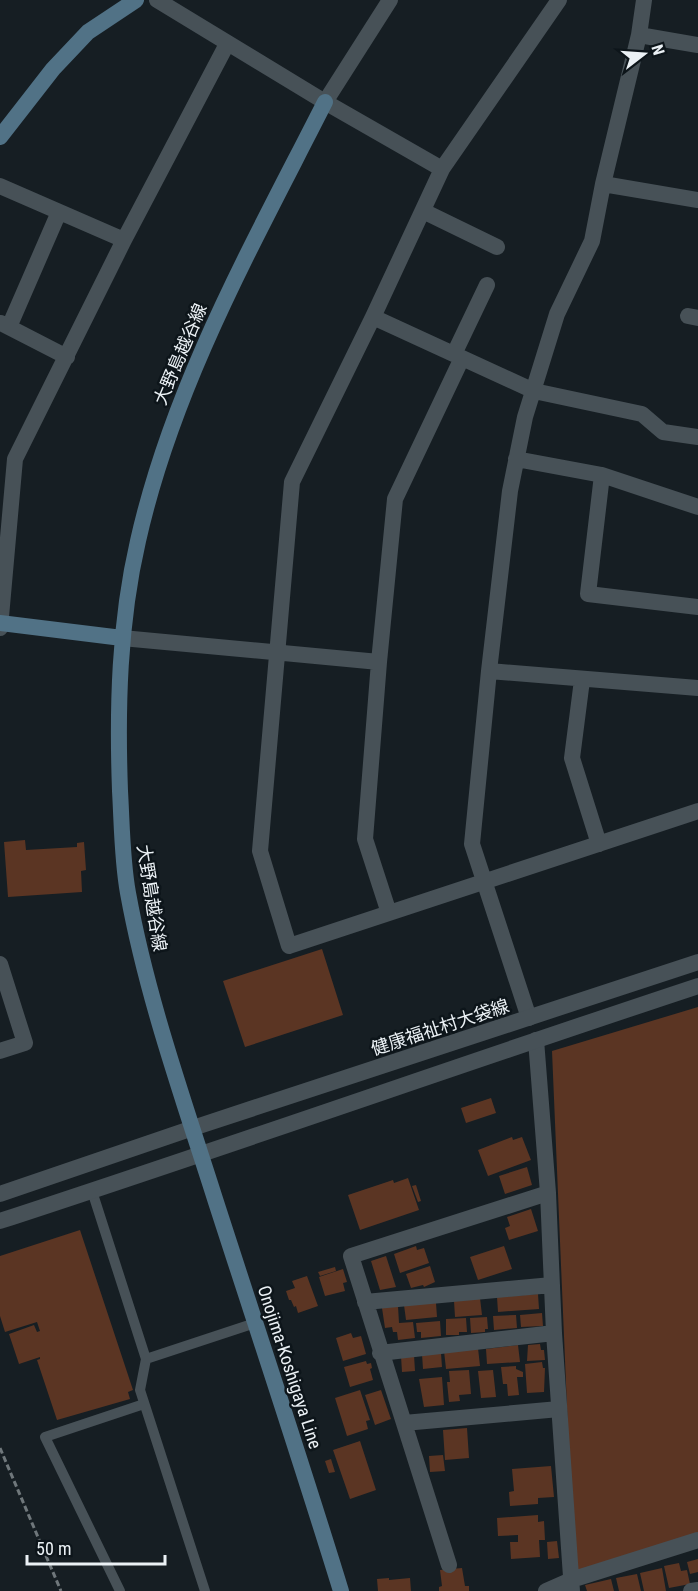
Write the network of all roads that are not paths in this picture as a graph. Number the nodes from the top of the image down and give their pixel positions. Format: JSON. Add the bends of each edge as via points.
{"nodes":[{"id":1,"x":136,"y":0,"type":"edge"},
{"id":2,"x":156,"y":0,"type":"edge"},
{"id":3,"x":390,"y":0,"type":"edge"},
{"id":4,"x":559,"y":0,"type":"edge"},
{"id":5,"x":644,"y":0,"type":"edge"},
{"id":6,"x":639,"y":35,"type":"junction"},
{"id":7,"x":227,"y":44,"type":"junction"},
{"id":8,"x":698,"y":45,"type":"edge"},
{"id":9,"x":325,"y":102,"type":"junction"},
{"id":10,"x":0,"y":137,"type":"edge"},
{"id":11,"x":442,"y":169,"type":"junction"},
{"id":12,"x":603,"y":184,"type":"junction"},
{"id":13,"x":0,"y":186,"type":"edge"},
{"id":14,"x":698,"y":200,"type":"edge"},
{"id":15,"x":423,"y":211,"type":"junction"},
{"id":16,"x":59,"y":212,"type":"junction"},
{"id":17,"x":124,"y":240,"type":"junction"},
{"id":18,"x":497,"y":247,"type":"dead end"},
{"id":19,"x":487,"y":285,"type":"dead end"},
{"id":20,"x":373,"y":317,"type":"junction"},
{"id":21,"x":4,"y":324,"type":"edge"},
{"id":22,"x":458,"y":356,"type":"junction"},
{"id":23,"x":67,"y":357,"type":"junction"},
{"id":24,"x":534,"y":391,"type":"junction"},
{"id":25,"x":698,"y":437,"type":"edge"},
{"id":26,"x":516,"y":459,"type":"junction"},
{"id":27,"x":602,"y":475,"type":"junction"},
{"id":28,"x":698,"y":507,"type":"edge"},
{"id":29,"x":698,"y":607,"type":"edge"},
{"id":30,"x":0,"y":623,"type":"edge"},
{"id":31,"x":0,"y":628,"type":"edge"},
{"id":32,"x":122,"y":638,"type":"junction"},
{"id":33,"x":276,"y":652,"type":"junction"},
{"id":34,"x":379,"y":662,"type":"junction"},
{"id":35,"x":489,"y":671,"type":"junction"},
{"id":36,"x":582,"y":680,"type":"junction"},
{"id":37,"x":698,"y":688,"type":"edge"},
{"id":38,"x":698,"y":811,"type":"edge"},
{"id":39,"x":599,"y":844,"type":"junction"},
{"id":40,"x":485,"y":882,"type":"junction"},
{"id":41,"x":389,"y":913,"type":"junction"},
{"id":42,"x":698,"y":962,"type":"edge"},
{"id":43,"x":0,"y":964,"type":"edge"},
{"id":44,"x":698,"y":986,"type":"edge"},
{"id":45,"x":529,"y":1018,"type":"junction"},
{"id":46,"x":536,"y":1040,"type":"junction"},
{"id":47,"x":0,"y":1051,"type":"edge"},
{"id":48,"x":193,"y":1128,"type":"junction"},
{"id":49,"x":201,"y":1155,"type":"junction"},
{"id":50,"x":92,"y":1191,"type":"junction"},
{"id":51,"x":549,"y":1193,"type":"junction"},
{"id":52,"x":0,"y":1194,"type":"edge"},
{"id":53,"x":0,"y":1221,"type":"edge"},
{"id":54,"x":552,"y":1285,"type":"junction"},
{"id":55,"x":365,"y":1302,"type":"junction"},
{"id":56,"x":255,"y":1323,"type":"junction"},
{"id":57,"x":554,"y":1333,"type":"junction"},
{"id":58,"x":380,"y":1353,"type":"junction"},
{"id":59,"x":146,"y":1359,"type":"junction"},
{"id":60,"x":144,"y":1404,"type":"junction"},
{"id":61,"x":559,"y":1409,"type":"junction"},
{"id":62,"x":404,"y":1423,"type":"junction"},
{"id":63,"x":698,"y":1540,"type":"edge"},
{"id":64,"x":450,"y":1565,"type":"dead end"},
{"id":65,"x":571,"y":1586,"type":"edge"},
{"id":66,"x":698,"y":1590,"type":"edge"},
{"id":67,"x":120,"y":1591,"type":"edge"},
{"id":68,"x":205,"y":1591,"type":"edge"},
{"id":69,"x":341,"y":1591,"type":"edge"},
{"id":70,"x":546,"y":1591,"type":"edge"},
{"id":71,"x":691,"y":1591,"type":"edge"}],
"edges":[{"from":1,"to":10,"type":"main road","via":[[88,32],[53,69]]},
{"from":2,"to":7,"type":"street"},
{"from":3,"to":9,"type":"street"},
{"from":4,"to":11,"type":"street"},
{"from":5,"to":6,"type":"street"},
{"from":6,"to":8,"type":"street"},
{"from":6,"to":12,"type":"street"},
{"from":7,"to":9,"type":"street"},
{"from":7,"to":17,"type":"street"},
{"from":9,"to":11,"type":"street"},
{"from":9,"to":32,"type":"main road","name":"大野島越谷線","via":[[222,307],[176,409],[137,544]]},
{"from":11,"to":15,"type":"street"},
{"from":12,"to":14,"type":"street"},
{"from":12,"to":24,"type":"street","via":[[592,241],[556,315]]},
{"from":13,"to":16,"type":"street"},
{"from":15,"to":18,"type":"street"},
{"from":15,"to":20,"type":"street"},
{"from":16,"to":17,"type":"street"},
{"from":16,"to":21,"type":"street"},
{"from":17,"to":23,"type":"street"},
{"from":19,"to":22,"type":"street"},
{"from":20,"to":22,"type":"street"},
{"from":20,"to":33,"type":"street","via":[[292,482]]},
{"from":21,"to":23,"type":"street"},
{"from":22,"to":24,"type":"street"},
{"from":22,"to":34,"type":"street","via":[[395,499]]},
{"from":23,"to":30,"type":"street","via":[[15,459]]},
{"from":24,"to":25,"type":"street","via":[[642,414],[663,432]]},
{"from":24,"to":26,"type":"street"},
{"from":26,"to":27,"type":"street"},
{"from":26,"to":35,"type":"street"},
{"from":27,"to":28,"type":"street"},
{"from":27,"to":29,"type":"street","via":[[588,594]]},
{"from":30,"to":31,"type":"street"},
{"from":30,"to":32,"type":"main road"},
{"from":32,"to":33,"type":"street"},
{"from":32,"to":48,"type":"main road","name":"大野島越谷線","via":[[119,773],[127,889],[154,1005]]},
{"from":33,"to":34,"type":"street"},
{"from":33,"to":41,"type":"street","via":[[260,851],[289,946]]},
{"from":34,"to":41,"type":"street","via":[[365,839]]},
{"from":35,"to":36,"type":"street"},
{"from":35,"to":40,"type":"street","via":[[472,844]]},
{"from":36,"to":37,"type":"street"},
{"from":36,"to":39,"type":"street","via":[[572,758]]},
{"from":38,"to":39,"type":"street"},
{"from":39,"to":40,"type":"street"},
{"from":40,"to":41,"type":"street"},
{"from":40,"to":45,"type":"street"},
{"from":42,"to":45,"type":"street","name":"健康福祉村大袋線"},
{"from":43,"to":47,"type":"street","via":[[26,1043]]},
{"from":44,"to":46,"type":"street"},
{"from":45,"to":48,"type":"street","name":"健康福祉村大袋線"},
{"from":46,"to":49,"type":"street"},
{"from":46,"to":51,"type":"street"},
{"from":48,"to":49,"type":"main road","name":"大野島越谷線"},
{"from":48,"to":52,"type":"street","name":"健康福祉村大袋線"},
{"from":49,"to":50,"type":"street"},
{"from":49,"to":56,"type":"main road","name":"Onojima-Koshigaya Line"},
{"from":50,"to":53,"type":"street"},
{"from":50,"to":59,"type":"lane"},
{"from":51,"to":54,"type":"street"},
{"from":51,"to":55,"type":"street","via":[[351,1256]]},
{"from":54,"to":55,"type":"street"},
{"from":54,"to":57,"type":"street"},
{"from":55,"to":58,"type":"street"},
{"from":56,"to":59,"type":"lane"},
{"from":56,"to":69,"type":"main road","name":"Onojima-Koshigaya Line"},
{"from":57,"to":58,"type":"street"},
{"from":57,"to":61,"type":"street"},
{"from":58,"to":62,"type":"street"},
{"from":59,"to":60,"type":"lane","via":[[140,1390]]},
{"from":60,"to":67,"type":"lane","via":[[45,1437]]},
{"from":60,"to":68,"type":"lane"},
{"from":61,"to":62,"type":"street"},
{"from":61,"to":65,"type":"street"},
{"from":62,"to":64,"type":"street"},
{"from":63,"to":65,"type":"street"},
{"from":65,"to":70,"type":"street"},
{"from":66,"to":71,"type":"street"}]}
